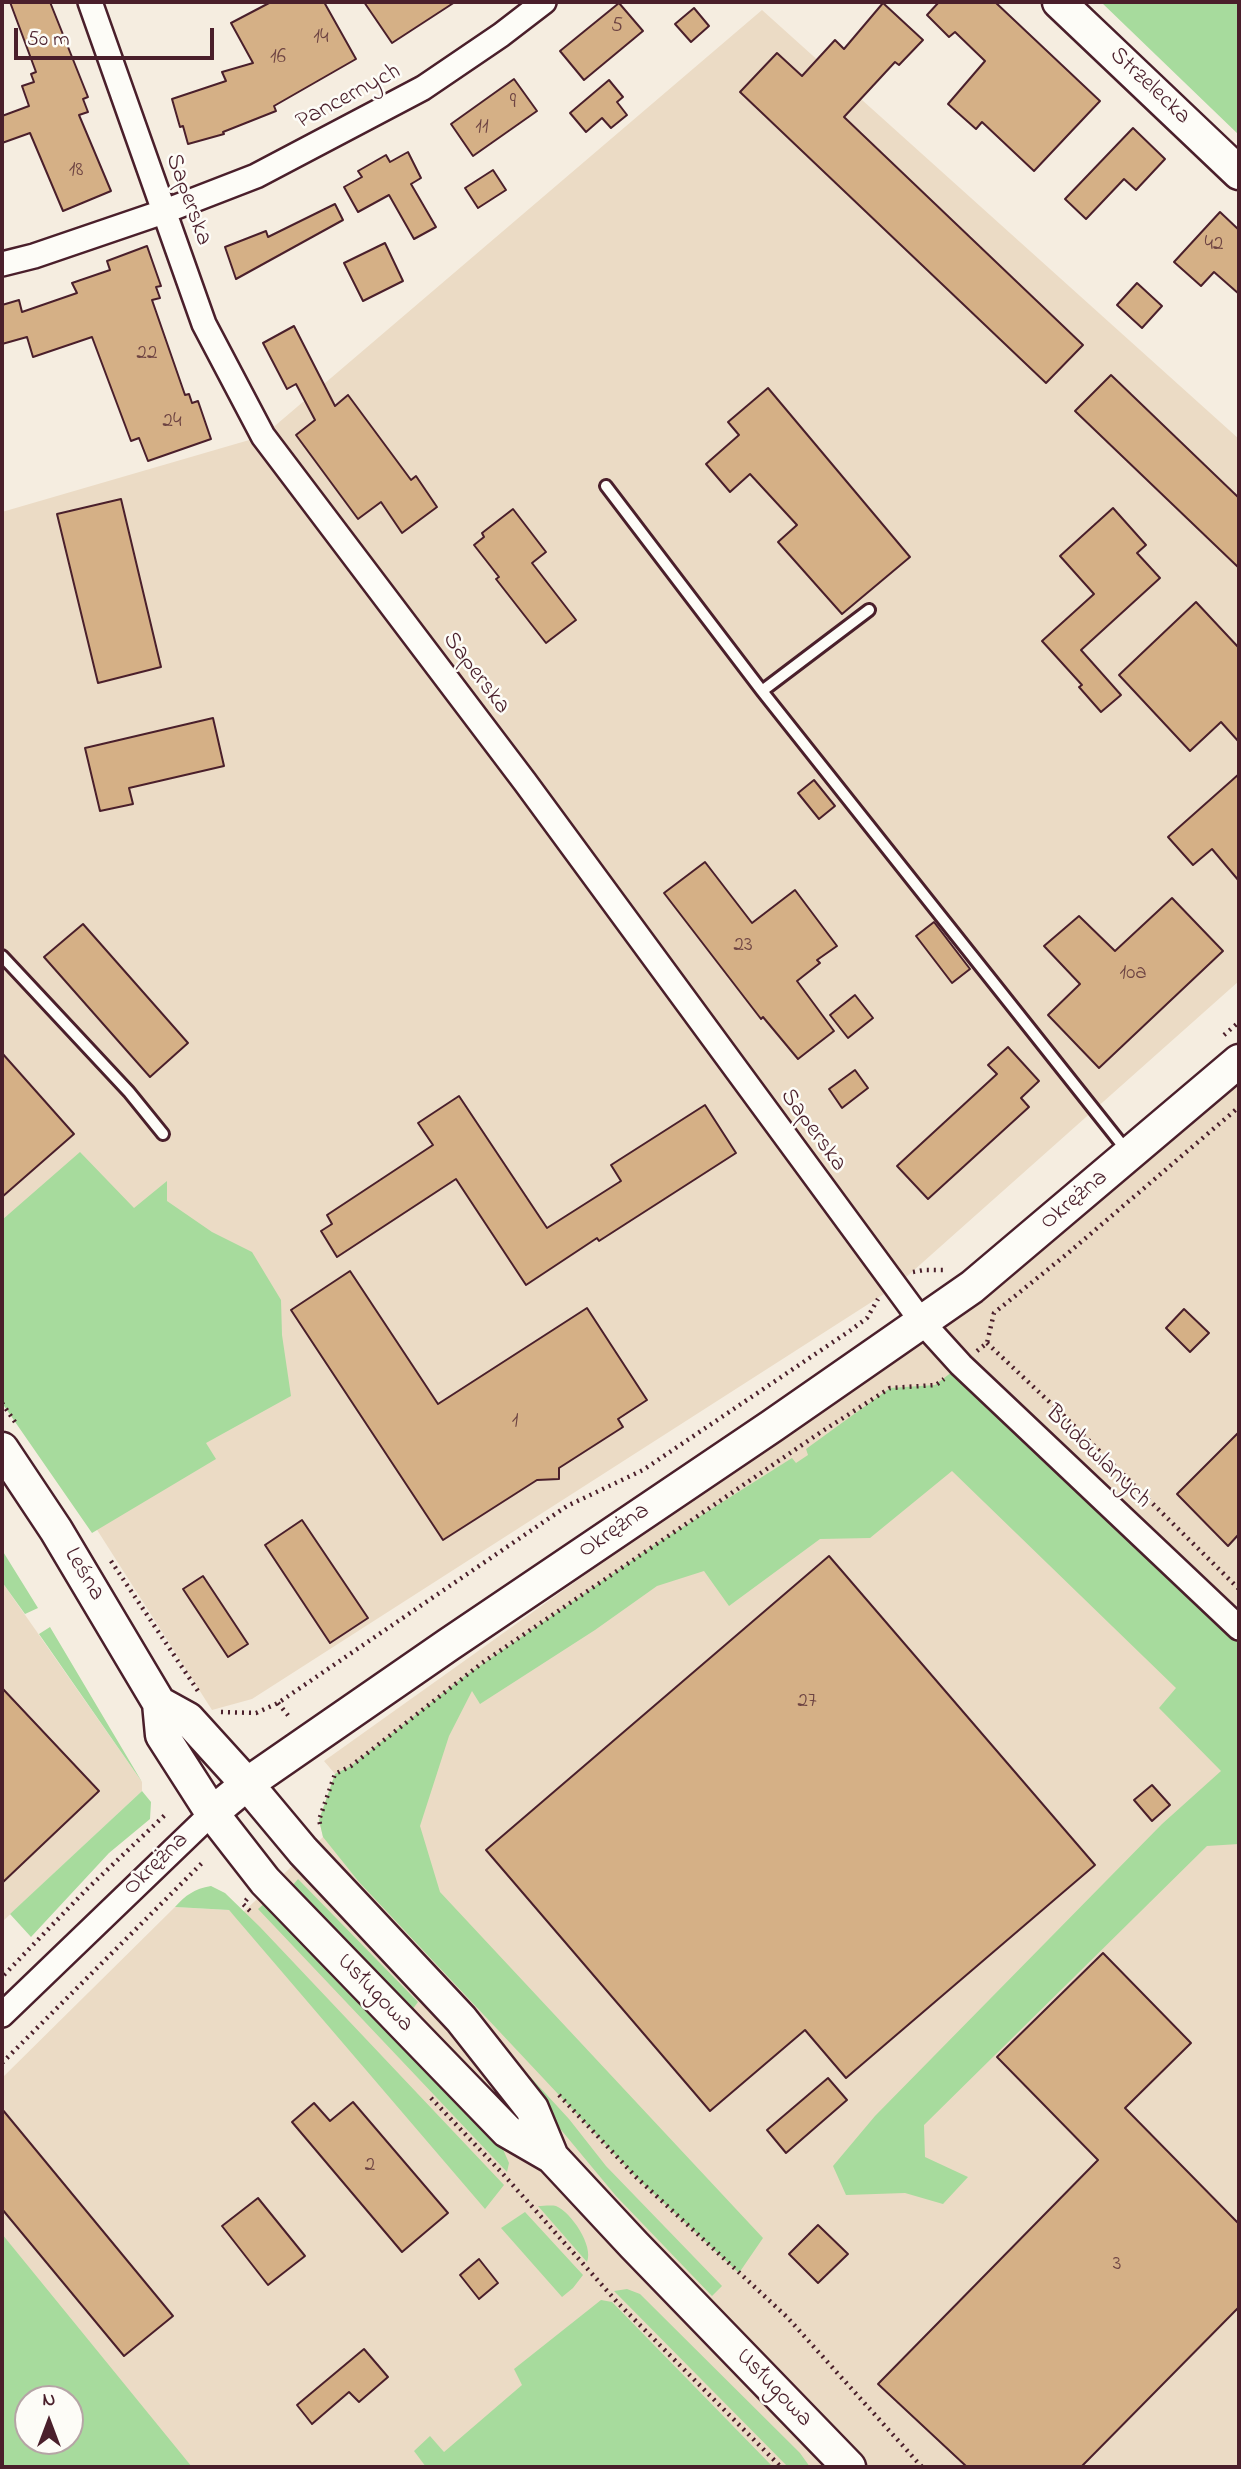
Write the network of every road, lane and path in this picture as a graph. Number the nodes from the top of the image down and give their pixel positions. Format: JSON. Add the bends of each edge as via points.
{"nodes":[{"id":1,"x":90,"y":2,"type":"edge"},
{"id":2,"x":544,"y":2,"type":"edge"},
{"id":3,"x":1059,"y":2,"type":"edge"},
{"id":4,"x":1239,"y":173,"type":"edge"},
{"id":5,"x":163,"y":212,"type":"junction"},
{"id":6,"x":2,"y":264,"type":"edge"},
{"id":7,"x":606,"y":486,"type":"dead end"},
{"id":8,"x":869,"y":610,"type":"dead end"},
{"id":9,"x":762,"y":691,"type":"junction"},
{"id":10,"x":2,"y":956,"type":"edge"},
{"id":11,"x":1239,"y":1022,"type":"edge"},
{"id":12,"x":1230,"y":1050,"type":"edge"},
{"id":13,"x":1239,"y":1107,"type":"edge"},
{"id":14,"x":163,"y":1134,"type":"dead end"},
{"id":15,"x":1130,"y":1154,"type":"junction"},
{"id":16,"x":949,"y":1270,"type":"dead end"},
{"id":17,"x":895,"y":1287,"type":"junction"},
{"id":18,"x":922,"y":1322,"type":"junction"},
{"id":19,"x":987,"y":1343,"type":"junction"},
{"id":20,"x":961,"y":1365,"type":"junction"},
{"id":21,"x":2,"y":1403,"type":"edge"},
{"id":22,"x":13,"y":1442,"type":"edge"},
{"id":23,"x":107,"y":1555,"type":"dead end"},
{"id":24,"x":1239,"y":1589,"type":"edge"},
{"id":25,"x":1239,"y":1628,"type":"edge"},
{"id":26,"x":200,"y":1694,"type":"dead end"},
{"id":27,"x":159,"y":1703,"type":"junction"},
{"id":28,"x":212,"y":1710,"type":"dead end"},
{"id":29,"x":247,"y":1784,"type":"junction"},
{"id":30,"x":167,"y":1812,"type":"dead end"},
{"id":31,"x":212,"y":1814,"type":"junction"},
{"id":32,"x":321,"y":1828,"type":"dead end"},
{"id":33,"x":203,"y":1862,"type":"dead end"},
{"id":34,"x":243,"y":1904,"type":"dead end"},
{"id":35,"x":253,"y":1914,"type":"dead end"},
{"id":36,"x":2,"y":1978,"type":"edge"},
{"id":37,"x":2,"y":2015,"type":"edge"},
{"id":38,"x":2,"y":2063,"type":"edge"},
{"id":39,"x":550,"y":2085,"type":"dead end"},
{"id":40,"x":423,"y":2090,"type":"dead end"},
{"id":41,"x":552,"y":2157,"type":"junction"},
{"id":42,"x":781,"y":2467,"type":"edge"},
{"id":43,"x":849,"y":2467,"type":"edge"},
{"id":44,"x":922,"y":2467,"type":"edge"}],
"edges":[{"from":1,"to":5,"type":"street","name":"Saperska"},
{"from":2,"to":5,"type":"street","name":"Pancernych","via":[[423,88],[256,177]]},
{"from":3,"to":4,"type":"street","name":"Strzelecka"},
{"from":5,"to":6,"type":"street","name":"Pancernych"},
{"from":5,"to":17,"type":"street","name":"Saperska","via":[[204,324],[263,436],[525,782]]},
{"from":7,"to":9,"type":"lane"},
{"from":8,"to":9,"type":"lane"},
{"from":9,"to":15,"type":"lane"},
{"from":10,"to":14,"type":"lane"},
{"from":11,"to":12,"type":"path"},
{"from":12,"to":15,"type":"street","name":"Okrężna"},
{"from":13,"to":19,"type":"path","via":[[994,1313]]},
{"from":15,"to":18,"type":"street","name":"Okrężna","via":[[972,1287]]},
{"from":16,"to":17,"type":"path","via":[[915,1270]]},
{"from":17,"to":18,"type":"street","name":"Saperska"},
{"from":17,"to":28,"type":"path","via":[[878,1299],[859,1324],[643,1470],[567,1506],[278,1703],[256,1713]]},
{"from":18,"to":20,"type":"street","name":"Budowlanych"},
{"from":18,"to":29,"type":"street","name":"Okrężna"},
{"from":19,"to":20,"type":"path"},
{"from":19,"to":24,"type":"path"},
{"from":20,"to":25,"type":"street","name":"Budowlanych"},
{"from":20,"to":32,"type":"path","via":[[936,1385],[890,1388],[482,1662],[335,1774],[319,1820]]},
{"from":21,"to":22,"type":"path"},
{"from":22,"to":27,"type":"street","name":"Leśna","via":[[56,1530]]},
{"from":23,"to":26,"type":"path"},
{"from":27,"to":29,"type":"street","name":"Leśna","via":[[188,1719]]},
{"from":27,"to":31,"type":"street","name":"Leśna","via":[[162,1735]]},
{"from":29,"to":31,"type":"street","name":"Okrężna"},
{"from":29,"to":41,"type":"street","name":"Usługowa","via":[[303,1851],[461,2019],[532,2109]]},
{"from":30,"to":36,"type":"path"},
{"from":31,"to":37,"type":"street","name":"Okrężna"},
{"from":31,"to":41,"type":"street","name":"Usługowa","via":[[265,1881],[507,2131]]},
{"from":33,"to":38,"type":"path"},
{"from":34,"to":35,"type":"path"},
{"from":39,"to":44,"type":"path","via":[[636,2177],[787,2317]]},
{"from":40,"to":42,"type":"path","via":[[618,2303]]},
{"from":41,"to":43,"type":"street","name":"Usługowa"}]}
